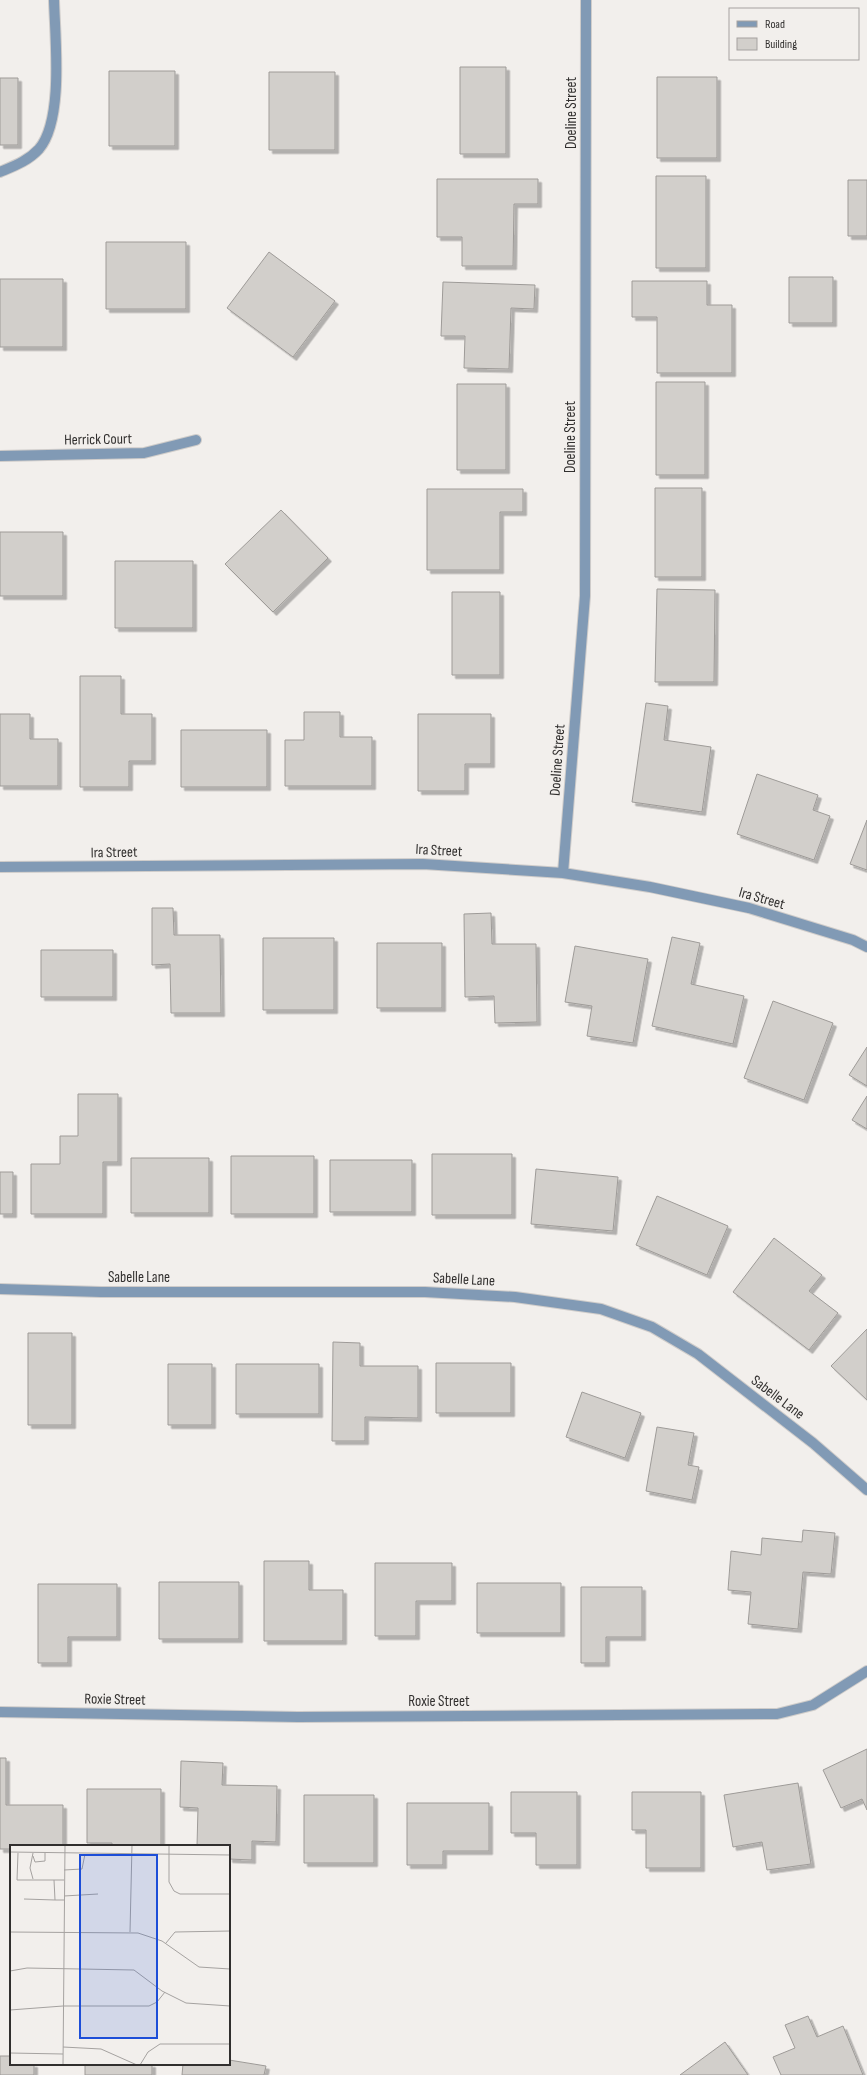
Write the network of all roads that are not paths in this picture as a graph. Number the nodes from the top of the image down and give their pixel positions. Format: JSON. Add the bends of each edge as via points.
{"nodes":[{"id":1,"x":54,"y":0,"type":"edge"},
{"id":2,"x":586,"y":0,"type":"edge"},
{"id":3,"x":0,"y":172,"type":"edge"},
{"id":4,"x":196,"y":440,"type":"dead end"},
{"id":5,"x":0,"y":456,"type":"edge"},
{"id":6,"x":0,"y":867,"type":"edge"},
{"id":7,"x":563,"y":874,"type":"junction"},
{"id":8,"x":867,"y":947,"type":"edge"},
{"id":9,"x":0,"y":1290,"type":"edge"},
{"id":10,"x":867,"y":1490,"type":"edge"},
{"id":11,"x":867,"y":1671,"type":"edge"},
{"id":12,"x":0,"y":1712,"type":"edge"}],
"edges":[{"from":1,"to":3,"type":"street","via":[[55,104],[48,134],[38,149],[21,164]]},
{"from":2,"to":7,"type":"street","name":"Doeline Street","via":[[585,596]]},
{"from":4,"to":5,"type":"street","name":"Herrick Court","via":[[144,453]]},
{"from":6,"to":7,"type":"street","name":"Ira Street","via":[[423,864]]},
{"from":7,"to":8,"type":"street","name":"Ira Street","via":[[650,887],[750,908],[853,940]]},
{"from":9,"to":10,"type":"street","name":"Sabelle Lane","via":[[425,1292],[515,1297],[601,1309],[652,1327],[698,1354],[814,1443]]},
{"from":11,"to":12,"type":"street","name":"Roxie Street","via":[[813,1705],[777,1714],[298,1717]]}]}
